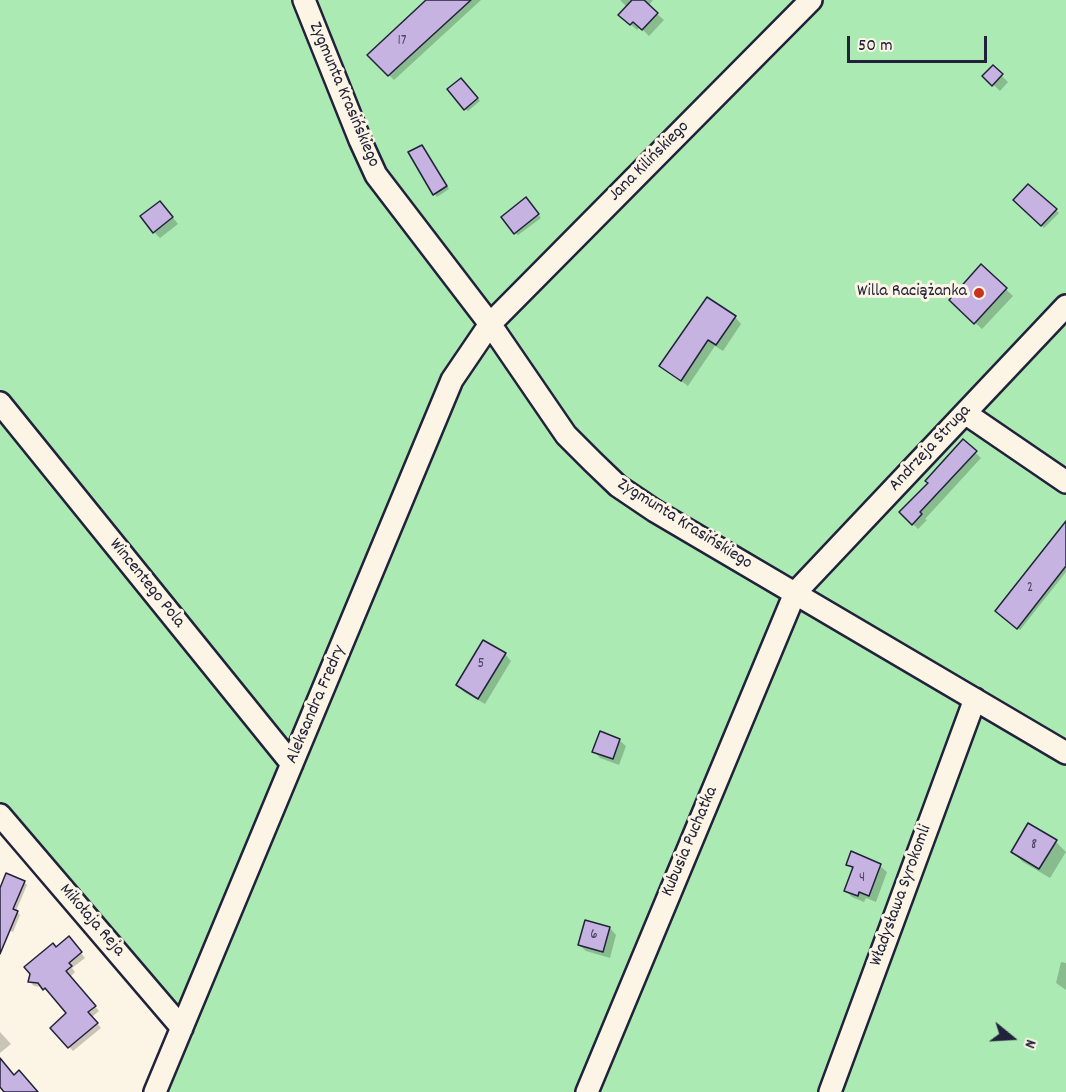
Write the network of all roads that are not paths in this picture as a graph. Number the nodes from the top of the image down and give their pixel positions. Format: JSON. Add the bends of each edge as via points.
{"nodes":[{"id":1,"x":811,"y":0,"type":"edge"},
{"id":2,"x":308,"y":2,"type":"edge"},
{"id":3,"x":1066,"y":306,"type":"edge"},
{"id":4,"x":490,"y":324,"type":"junction"},
{"id":5,"x":0,"y":403,"type":"edge"},
{"id":6,"x":965,"y":413,"type":"junction"},
{"id":7,"x":1066,"y":482,"type":"edge"},
{"id":8,"x":795,"y":593,"type":"junction"},
{"id":9,"x":975,"y":699,"type":"junction"},
{"id":10,"x":1066,"y":753,"type":"edge"},
{"id":11,"x":292,"y":764,"type":"junction"},
{"id":12,"x":0,"y":815,"type":"edge"},
{"id":13,"x":182,"y":1028,"type":"junction"},
{"id":14,"x":155,"y":1092,"type":"edge"},
{"id":15,"x":587,"y":1092,"type":"edge"},
{"id":16,"x":830,"y":1092,"type":"edge"}],
"edges":[{"from":1,"to":4,"type":"street","name":"Jana Kilińskiego"},
{"from":2,"to":4,"type":"street","name":"Zygmunta Krasińskiego","via":[[376,175]]},
{"from":3,"to":6,"type":"street","name":"Andrzeja Struga"},
{"from":4,"to":8,"type":"street","name":"Zygmunta Krasińskiego","via":[[566,435],[618,486]]},
{"from":4,"to":11,"type":"street","name":"Aleksandra Fredry","via":[[452,380]]},
{"from":5,"to":11,"type":"street","name":"Wincentego Pola"},
{"from":6,"to":7,"type":"street"},
{"from":6,"to":8,"type":"street","name":"Andrzeja Struga"},
{"from":8,"to":9,"type":"street","name":"Zygmunta Krasińskiego"},
{"from":8,"to":15,"type":"street","name":"Kubusia Puchatka"},
{"from":9,"to":10,"type":"street","name":"Zygmunta Krasińskiego"},
{"from":9,"to":16,"type":"street","name":"Władysława Syrokomli"},
{"from":11,"to":13,"type":"street","name":"Aleksandra Fredry"},
{"from":12,"to":13,"type":"street","name":"Mikołaja Reja"},
{"from":13,"to":14,"type":"street","name":"Aleksandra Fredry"}]}
